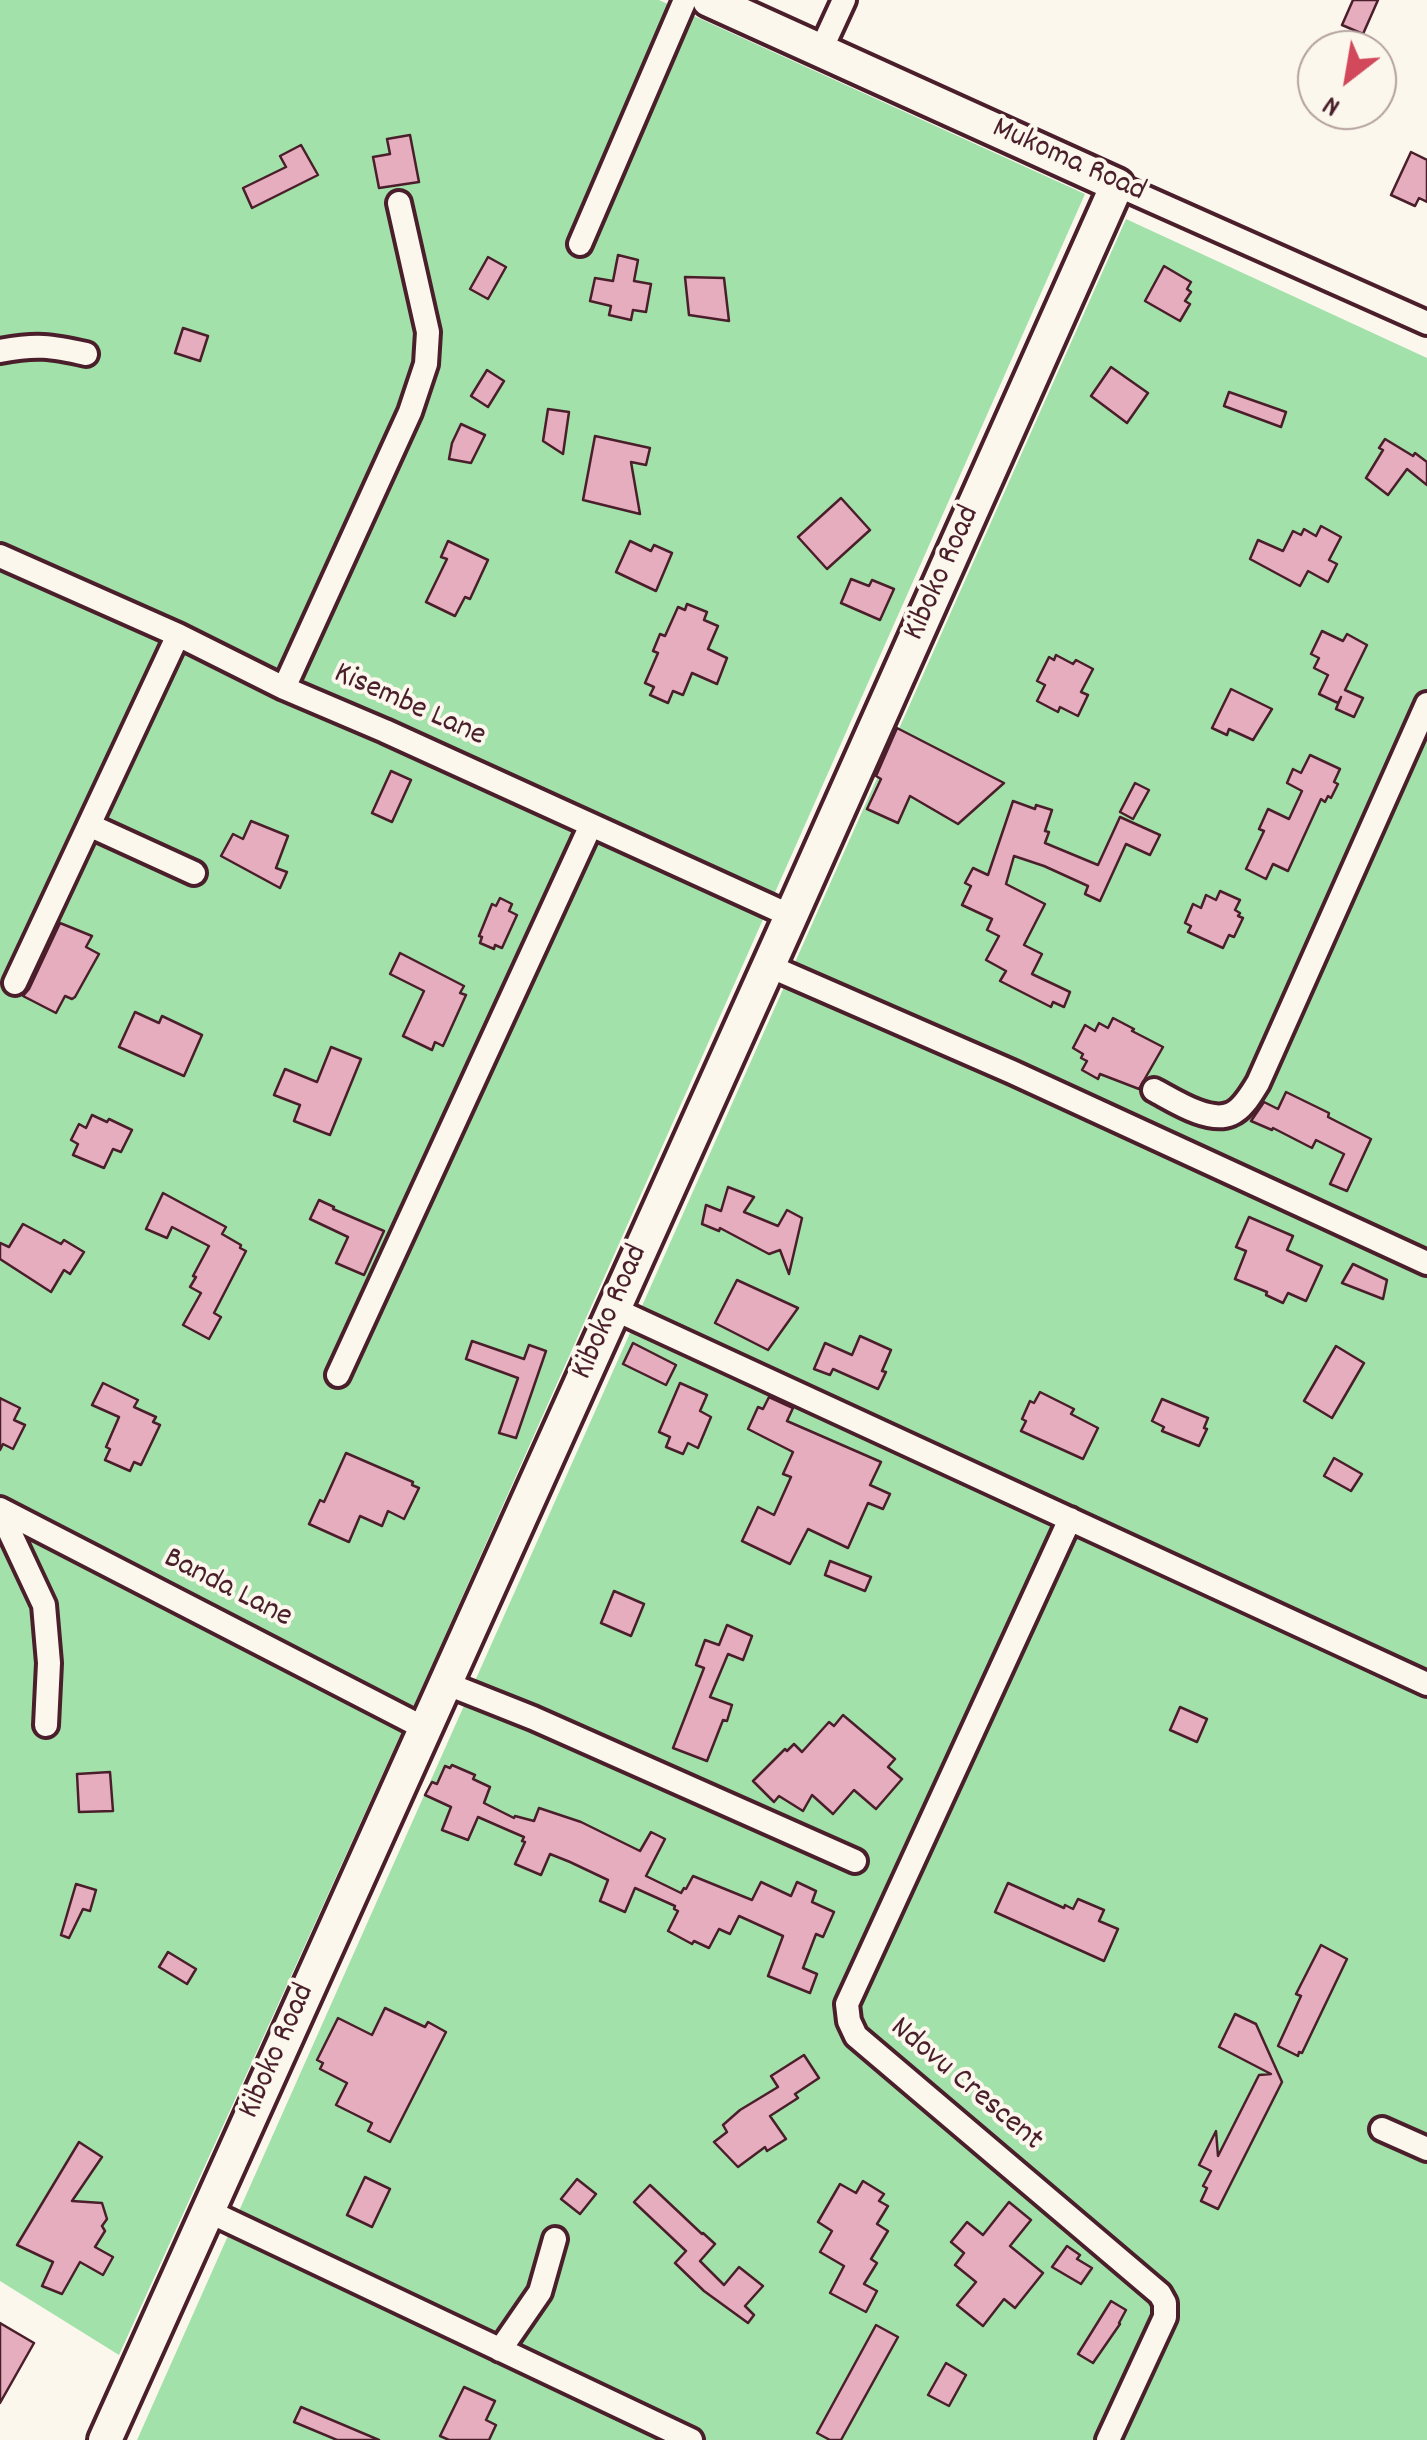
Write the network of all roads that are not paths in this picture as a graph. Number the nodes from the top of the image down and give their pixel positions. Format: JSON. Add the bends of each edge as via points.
{"nodes":[{"id":1,"x":685,"y":0,"type":"edge"},
{"id":2,"x":709,"y":0,"type":"edge"},
{"id":3,"x":844,"y":0,"type":"edge"},
{"id":4,"x":822,"y":50,"type":"junction"},
{"id":5,"x":1116,"y":185,"type":"junction"},
{"id":6,"x":399,"y":203,"type":"dead end"},
{"id":7,"x":580,"y":244,"type":"dead end"},
{"id":8,"x":1427,"y":322,"type":"edge"},
{"id":9,"x":0,"y":351,"type":"edge"},
{"id":10,"x":86,"y":354,"type":"dead end"},
{"id":11,"x":0,"y":556,"type":"edge"},
{"id":12,"x":178,"y":636,"type":"junction"},
{"id":13,"x":284,"y":688,"type":"junction"},
{"id":14,"x":1427,"y":704,"type":"edge"},
{"id":15,"x":89,"y":825,"type":"junction"},
{"id":16,"x":591,"y":825,"type":"junction"},
{"id":17,"x":194,"y":873,"type":"dead end"},
{"id":18,"x":791,"y":916,"type":"junction"},
{"id":19,"x":768,"y":966,"type":"junction"},
{"id":20,"x":15,"y":983,"type":"dead end"},
{"id":21,"x":1154,"y":1090,"type":"dead end"},
{"id":22,"x":1427,"y":1262,"type":"edge"},
{"id":23,"x":614,"y":1309,"type":"junction"},
{"id":24,"x":338,"y":1375,"type":"dead end"},
{"id":25,"x":0,"y":1510,"type":"edge"},
{"id":26,"x":1070,"y":1519,"type":"junction"},
{"id":27,"x":445,"y":1682,"type":"junction"},
{"id":28,"x":1427,"y":1684,"type":"edge"},
{"id":29,"x":46,"y":1725,"type":"dead end"},
{"id":30,"x":424,"y":1728,"type":"junction"},
{"id":31,"x":855,"y":1861,"type":"dead end"},
{"id":32,"x":1382,"y":2129,"type":"dead end"},
{"id":33,"x":1427,"y":2149,"type":"edge"},
{"id":34,"x":208,"y":2211,"type":"junction"},
{"id":35,"x":555,"y":2238,"type":"dead end"},
{"id":36,"x":500,"y":2350,"type":"junction"},
{"id":37,"x":105,"y":2440,"type":"edge"},
{"id":38,"x":691,"y":2440,"type":"edge"},
{"id":39,"x":1108,"y":2440,"type":"edge"}],
"edges":[{"from":1,"to":7,"type":"street"},
{"from":2,"to":4,"type":"street","name":"Mukoma Road"},
{"from":3,"to":4,"type":"street"},
{"from":4,"to":5,"type":"street","name":"Mukoma Road"},
{"from":5,"to":8,"type":"street","name":"Mukoma Road"},
{"from":5,"to":18,"type":"street","name":"Kiboko Road"},
{"from":6,"to":13,"type":"street","via":[[428,332],[426,364]]},
{"from":9,"to":10,"type":"street","via":[[48,346]]},
{"from":11,"to":12,"type":"street","name":"Kisembe Lane"},
{"from":12,"to":13,"type":"street","name":"Kisembe Lane"},
{"from":12,"to":15,"type":"street"},
{"from":13,"to":16,"type":"street","name":"Kisembe Lane"},
{"from":14,"to":21,"type":"street","via":[[1246,1102],[1232,1114],[1213,1117]]},
{"from":15,"to":17,"type":"street"},
{"from":15,"to":20,"type":"street"},
{"from":16,"to":18,"type":"street","name":"Kisembe Lane"},
{"from":16,"to":24,"type":"street"},
{"from":18,"to":19,"type":"street","name":"Kiboko Road"},
{"from":19,"to":22,"type":"street"},
{"from":19,"to":23,"type":"street","name":"Kiboko Road"},
{"from":23,"to":26,"type":"street"},
{"from":23,"to":27,"type":"street","name":"Kiboko Road"},
{"from":25,"to":29,"type":"street","via":[[44,1605]]},
{"from":25,"to":30,"type":"street","name":"Banda Lane"},
{"from":26,"to":28,"type":"street"},
{"from":26,"to":39,"type":"street","name":"Ndovu Crescent","via":[[847,2004],[856,2036],[1160,2294],[1165,2317]]},
{"from":27,"to":30,"type":"street","name":"Kiboko Road"},
{"from":27,"to":31,"type":"street"},
{"from":30,"to":34,"type":"street","name":"Kiboko Road"},
{"from":32,"to":33,"type":"street"},
{"from":34,"to":36,"type":"street"},
{"from":34,"to":37,"type":"street","name":"Kiboko Road"},
{"from":35,"to":36,"type":"street","via":[[540,2292]]},
{"from":36,"to":38,"type":"street"}]}
